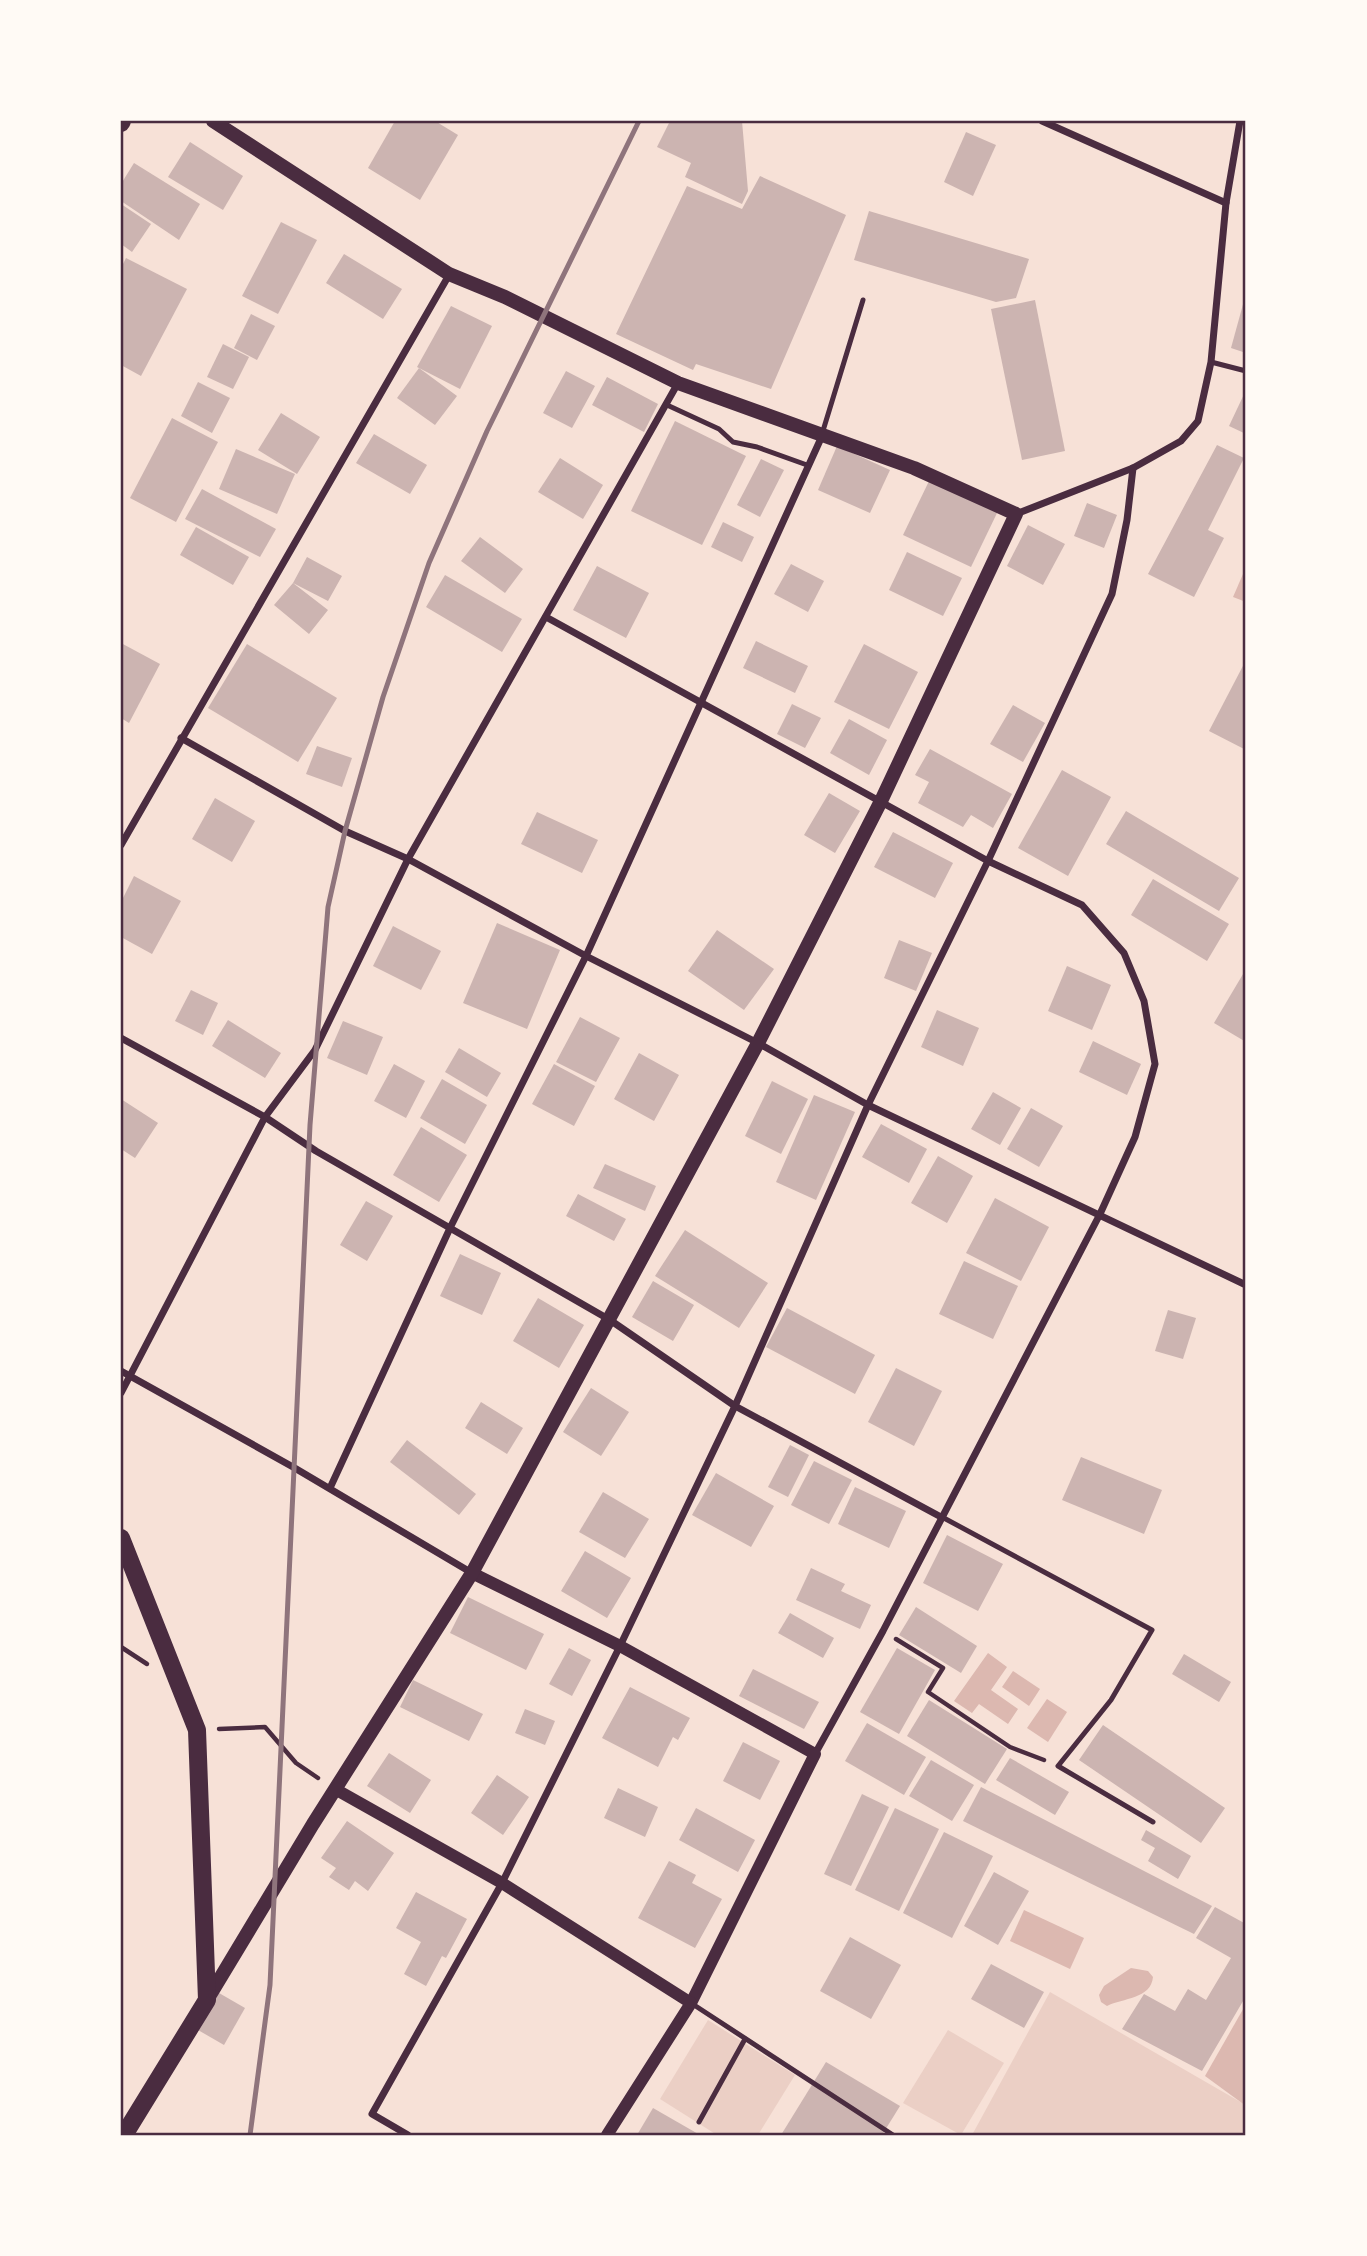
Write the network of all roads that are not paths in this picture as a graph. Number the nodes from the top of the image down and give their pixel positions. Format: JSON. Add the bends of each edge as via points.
{"nodes":[{"id":1,"x":213,"y":121,"type":"edge"},
{"id":2,"x":1042,"y":121,"type":"edge"},
{"id":3,"x":1240,"y":121,"type":"edge"},
{"id":4,"x":1226,"y":203,"type":"junction"},
{"id":5,"x":449,"y":274,"type":"junction"},
{"id":6,"x":863,"y":300,"type":"dead end"},
{"id":7,"x":1210,"y":362,"type":"junction"},
{"id":8,"x":1246,"y":371,"type":"edge"},
{"id":9,"x":678,"y":383,"type":"junction"},
{"id":10,"x":667,"y":405,"type":"junction"},
{"id":11,"x":821,"y":436,"type":"junction"},
{"id":12,"x":807,"y":465,"type":"junction"},
{"id":13,"x":1133,"y":468,"type":"junction"},
{"id":14,"x":1016,"y":514,"type":"junction"},
{"id":15,"x":546,"y":617,"type":"junction"},
{"id":16,"x":701,"y":703,"type":"junction"},
{"id":17,"x":181,"y":738,"type":"junction"},
{"id":18,"x":881,"y":801,"type":"junction"},
{"id":19,"x":121,"y":845,"type":"edge"},
{"id":20,"x":408,"y":859,"type":"junction"},
{"id":21,"x":988,"y":861,"type":"junction"},
{"id":22,"x":586,"y":956,"type":"junction"},
{"id":23,"x":121,"y":1038,"type":"edge"},
{"id":24,"x":758,"y":1043,"type":"junction"},
{"id":25,"x":869,"y":1105,"type":"junction"},
{"id":26,"x":265,"y":1117,"type":"junction"},
{"id":27,"x":1100,"y":1214,"type":"junction"},
{"id":28,"x":451,"y":1226,"type":"junction"},
{"id":29,"x":1246,"y":1285,"type":"edge"},
{"id":30,"x":610,"y":1320,"type":"junction"},
{"id":31,"x":121,"y":1371,"type":"edge"},
{"id":32,"x":131,"y":1378,"type":"junction"},
{"id":33,"x":121,"y":1393,"type":"edge"},
{"id":34,"x":735,"y":1406,"type":"junction"},
{"id":35,"x":330,"y":1488,"type":"junction"},
{"id":36,"x":941,"y":1517,"type":"junction"},
{"id":37,"x":121,"y":1538,"type":"edge"},
{"id":38,"x":472,"y":1573,"type":"junction"},
{"id":39,"x":620,"y":1646,"type":"junction"},
{"id":40,"x":815,"y":1755,"type":"junction"},
{"id":41,"x":335,"y":1789,"type":"junction"},
{"id":42,"x":1153,"y":1822,"type":"dead end"},
{"id":43,"x":502,"y":1883,"type":"junction"},
{"id":44,"x":207,"y":2000,"type":"junction"},
{"id":45,"x":691,"y":2003,"type":"junction"},
{"id":46,"x":745,"y":2039,"type":"junction"},
{"id":47,"x":699,"y":2122,"type":"dead end"},
{"id":48,"x":124,"y":2135,"type":"edge"},
{"id":49,"x":408,"y":2135,"type":"edge"},
{"id":50,"x":607,"y":2135,"type":"edge"},
{"id":51,"x":893,"y":2135,"type":"edge"}],
"edges":[{"from":1,"to":5,"type":"main road"},
{"from":2,"to":4,"type":"street"},
{"from":3,"to":4,"type":"street"},
{"from":4,"to":7,"type":"street"},
{"from":5,"to":9,"type":"main road"},
{"from":5,"to":17,"type":"street"},
{"from":6,"to":11,"type":"lane"},
{"from":7,"to":8,"type":"lane"},
{"from":7,"to":13,"type":"street","via":[[1198,421],[1181,441]]},
{"from":9,"to":10,"type":"street"},
{"from":9,"to":11,"type":"main road"},
{"from":10,"to":12,"type":"lane","via":[[719,429],[733,442]]},
{"from":10,"to":15,"type":"street"},
{"from":11,"to":12,"type":"street"},
{"from":11,"to":14,"type":"main road","via":[[914,468]]},
{"from":12,"to":16,"type":"street"},
{"from":13,"to":14,"type":"street"},
{"from":13,"to":21,"type":"street","via":[[1112,594]]},
{"from":14,"to":18,"type":"main road"},
{"from":15,"to":16,"type":"street"},
{"from":15,"to":20,"type":"street"},
{"from":16,"to":18,"type":"street"},
{"from":16,"to":22,"type":"street"},
{"from":17,"to":19,"type":"street"},
{"from":17,"to":20,"type":"street","via":[[345,831]]},
{"from":18,"to":21,"type":"street"},
{"from":18,"to":24,"type":"main road"},
{"from":20,"to":22,"type":"street"},
{"from":20,"to":26,"type":"street","via":[[315,1050]]},
{"from":21,"to":25,"type":"street"},
{"from":21,"to":27,"type":"street","via":[[1082,905],[1124,953],[1144,1001],[1155,1064],[1135,1138]]},
{"from":22,"to":24,"type":"street"},
{"from":22,"to":28,"type":"street"},
{"from":23,"to":26,"type":"street"},
{"from":24,"to":25,"type":"street"},
{"from":24,"to":30,"type":"main road"},
{"from":25,"to":27,"type":"street"},
{"from":25,"to":34,"type":"street"},
{"from":26,"to":28,"type":"street","via":[[316,1151]]},
{"from":26,"to":32,"type":"street"},
{"from":27,"to":29,"type":"street"},
{"from":27,"to":36,"type":"street"},
{"from":28,"to":30,"type":"street"},
{"from":28,"to":35,"type":"street"},
{"from":30,"to":34,"type":"street"},
{"from":30,"to":38,"type":"main road"},
{"from":31,"to":32,"type":"street"},
{"from":32,"to":33,"type":"street"},
{"from":32,"to":35,"type":"street"},
{"from":34,"to":36,"type":"street"},
{"from":34,"to":39,"type":"street"},
{"from":35,"to":38,"type":"street"},
{"from":36,"to":40,"type":"street"},
{"from":36,"to":42,"type":"lane","via":[[1152,1630],[1111,1700],[1058,1766]]},
{"from":37,"to":44,"type":"main road","via":[[197,1730]]},
{"from":38,"to":39,"type":"street"},
{"from":38,"to":41,"type":"main road"},
{"from":39,"to":40,"type":"street"},
{"from":39,"to":43,"type":"street"},
{"from":40,"to":45,"type":"street"},
{"from":41,"to":43,"type":"street"},
{"from":41,"to":44,"type":"main road"},
{"from":43,"to":45,"type":"street"},
{"from":43,"to":49,"type":"street","via":[[373,2115]]},
{"from":44,"to":48,"type":"main road"},
{"from":45,"to":46,"type":"lane"},
{"from":45,"to":50,"type":"street"},
{"from":46,"to":47,"type":"lane"},
{"from":46,"to":51,"type":"lane"}]}
